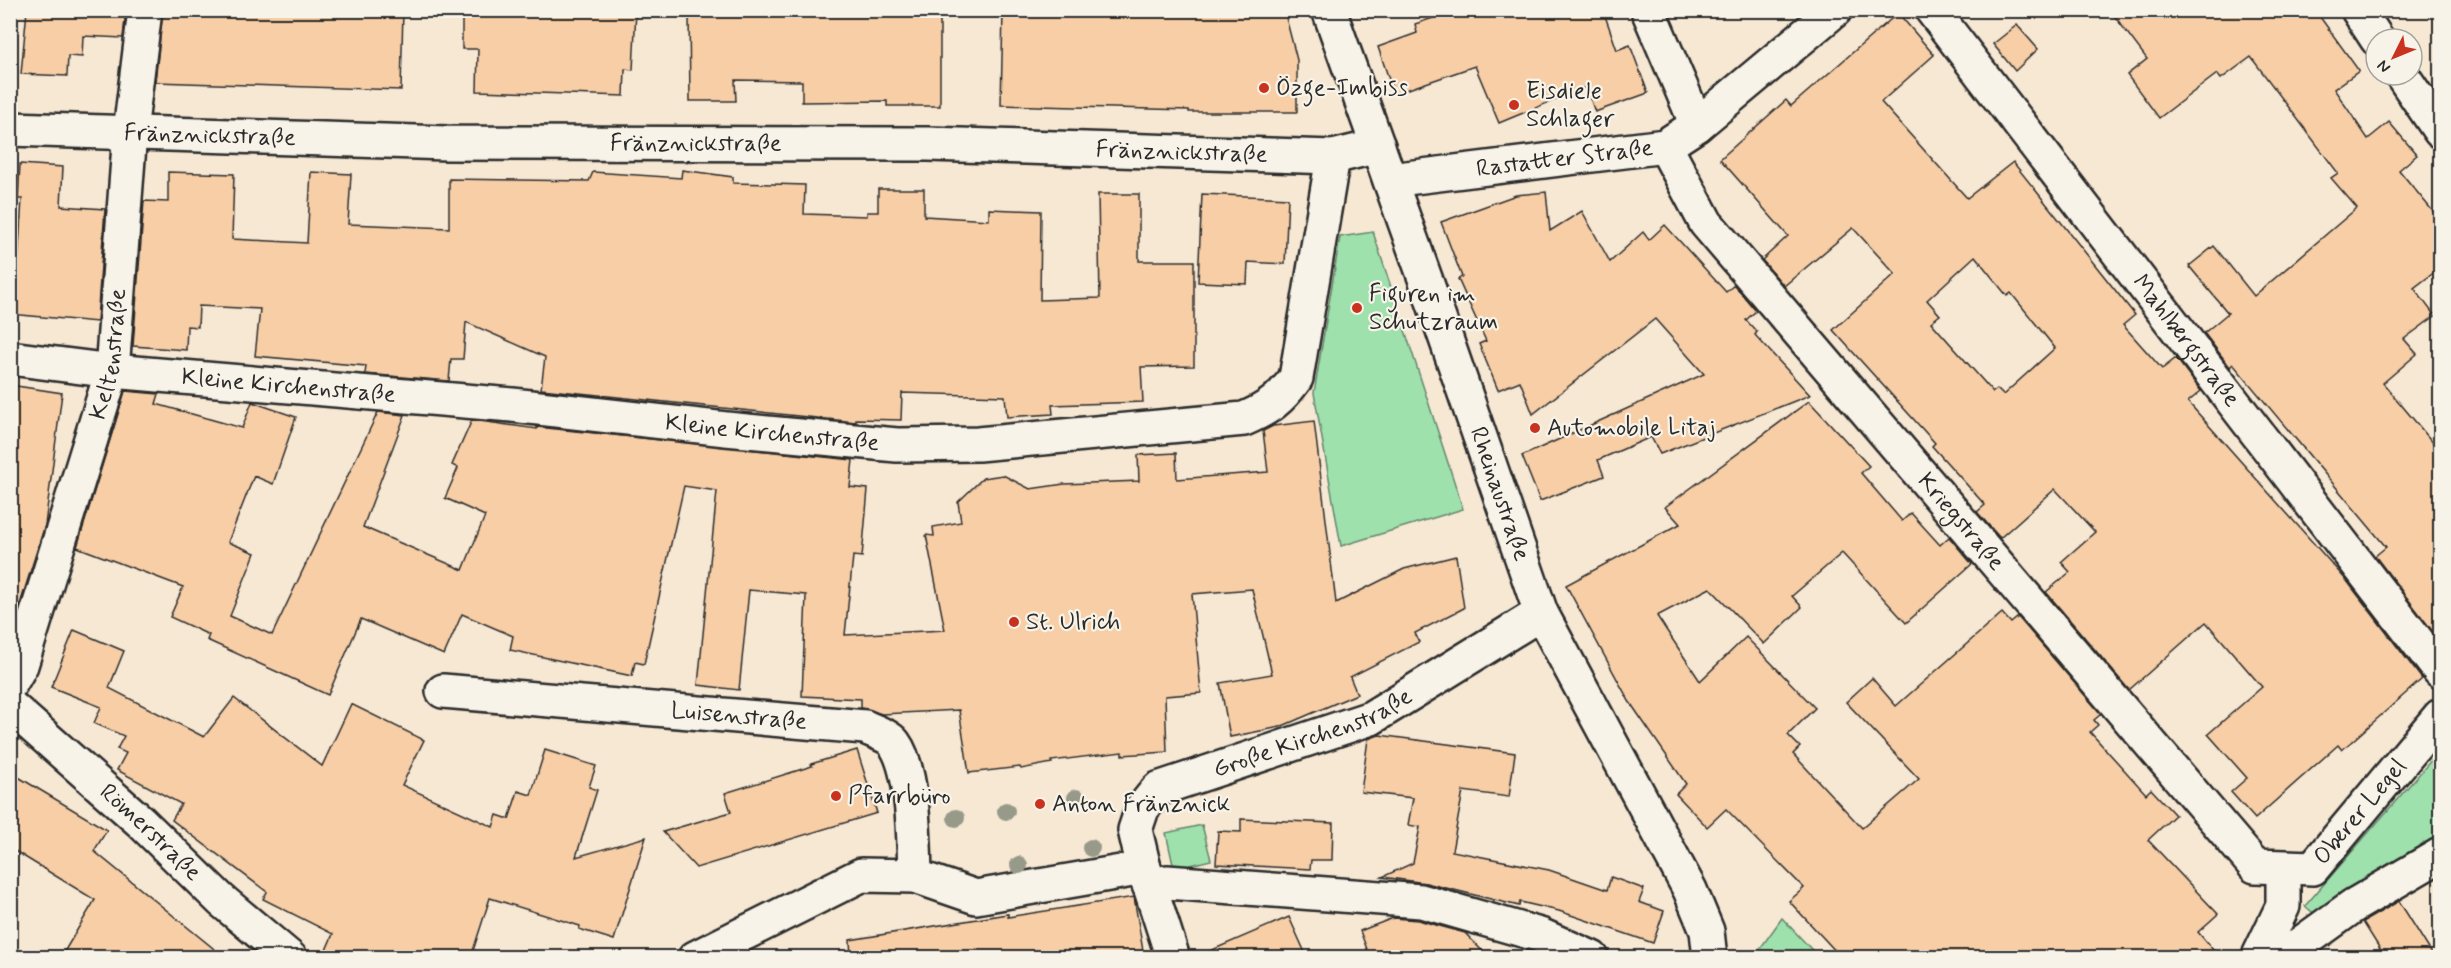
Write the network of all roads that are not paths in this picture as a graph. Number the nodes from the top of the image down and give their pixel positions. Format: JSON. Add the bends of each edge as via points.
{"nodes":[{"id":1,"x":145,"y":10,"type":"edge"},
{"id":2,"x":1329,"y":10,"type":"edge"},
{"id":3,"x":1648,"y":10,"type":"edge"},
{"id":4,"x":1835,"y":10,"type":"edge"},
{"id":5,"x":1932,"y":10,"type":"edge"},
{"id":6,"x":2358,"y":10,"type":"edge"},
{"id":7,"x":2369,"y":27,"type":"edge"},
{"id":8,"x":2410,"y":87,"type":"edge"},
{"id":9,"x":1697,"y":124,"type":"junction"},
{"id":10,"x":10,"y":129,"type":"edge"},
{"id":11,"x":2440,"y":131,"type":"edge"},
{"id":12,"x":130,"y":132,"type":"junction"},
{"id":13,"x":1377,"y":146,"type":"junction"},
{"id":14,"x":1665,"y":146,"type":"junction"},
{"id":15,"x":1334,"y":157,"type":"junction"},
{"id":16,"x":1390,"y":180,"type":"junction"},
{"id":17,"x":10,"y":358,"type":"edge"},
{"id":18,"x":112,"y":371,"type":"junction"},
{"id":19,"x":1541,"y":613,"type":"junction"},
{"id":20,"x":2440,"y":671,"type":"edge"},
{"id":21,"x":10,"y":684,"type":"edge"},
{"id":22,"x":443,"y":691,"type":"dead end"},
{"id":23,"x":10,"y":706,"type":"edge"},
{"id":24,"x":2440,"y":716,"type":"edge"},
{"id":25,"x":2440,"y":855,"type":"edge"},
{"id":26,"x":2283,"y":868,"type":"junction"},
{"id":27,"x":915,"y":876,"type":"junction"},
{"id":28,"x":1146,"y":877,"type":"junction"},
{"id":29,"x":290,"y":957,"type":"edge"},
{"id":30,"x":695,"y":957,"type":"edge"},
{"id":31,"x":1173,"y":957,"type":"edge"},
{"id":32,"x":1592,"y":957,"type":"edge"},
{"id":33,"x":1710,"y":957,"type":"edge"},
{"id":34,"x":2258,"y":957,"type":"edge"},
{"id":35,"x":2281,"y":957,"type":"edge"}],
"edges":[{"from":1,"to":12,"type":"street","name":"Keltenstraße"},
{"from":2,"to":13,"type":"street","name":"Rheinaustraße"},
{"from":3,"to":9,"type":"street"},
{"from":4,"to":9,"type":"street","name":"Rastatter Straße"},
{"from":5,"to":20,"type":"street","name":"Mahlbergstraße"},
{"from":6,"to":7,"type":"street"},
{"from":8,"to":11,"type":"street"},
{"from":9,"to":14,"type":"street","name":"Rastatter Straße"},
{"from":10,"to":12,"type":"street","name":"Fränznickstraße"},
{"from":12,"to":15,"type":"street","name":"Fränznickstraße","via":[[447,143],[928,144]]},
{"from":12,"to":18,"type":"street","name":"Keltenstraße"},
{"from":13,"to":15,"type":"street","name":"Fränznickstraße"},
{"from":13,"to":16,"type":"street","name":"Rheinaustraße"},
{"from":14,"to":16,"type":"street","name":"Rastatter Straße"},
{"from":14,"to":26,"type":"street","name":"Kriegstraße","via":[[1706,223],[2255,866]]},
{"from":15,"to":18,"type":"street","name":"Kleine Kirchenstraße","via":[[1296,378],[1273,404],[1244,419],[978,444],[897,445],[512,405]]},
{"from":16,"to":19,"type":"street","name":"Rheinaustraße"},
{"from":17,"to":18,"type":"street","name":"Kleine Kirchenstraße"},
{"from":18,"to":21,"type":"street","name":"Keltenstraße","via":[[21,665]]},
{"from":19,"to":28,"type":"street","name":"Große Kirchenstraße","via":[[1371,717],[1158,789],[1142,808],[1135,830]]},
{"from":19,"to":33,"type":"street","name":"Rheinaustraße","via":[[1690,890],[1707,931]]},
{"from":22,"to":27,"type":"street","name":"Luisenstraße","via":[[865,727],[893,741],[904,765]]},
{"from":23,"to":29,"type":"street","name":"Römerstraße","via":[[140,821],[221,900]]},
{"from":24,"to":26,"type":"street","name":"Oberer Legel","via":[[2313,868]]},
{"from":25,"to":35,"type":"street","via":[[2353,906]]},
{"from":26,"to":34,"type":"street","name":"Oberer Legel","via":[[2283,906]]},
{"from":27,"to":28,"type":"street","via":[[976,897]]},
{"from":27,"to":30,"type":"street","via":[[861,874]]},
{"from":28,"to":31,"type":"street","name":"Große Kirchenstraße"},
{"from":28,"to":32,"type":"street","via":[[1167,882],[1421,901],[1540,935]]}]}
